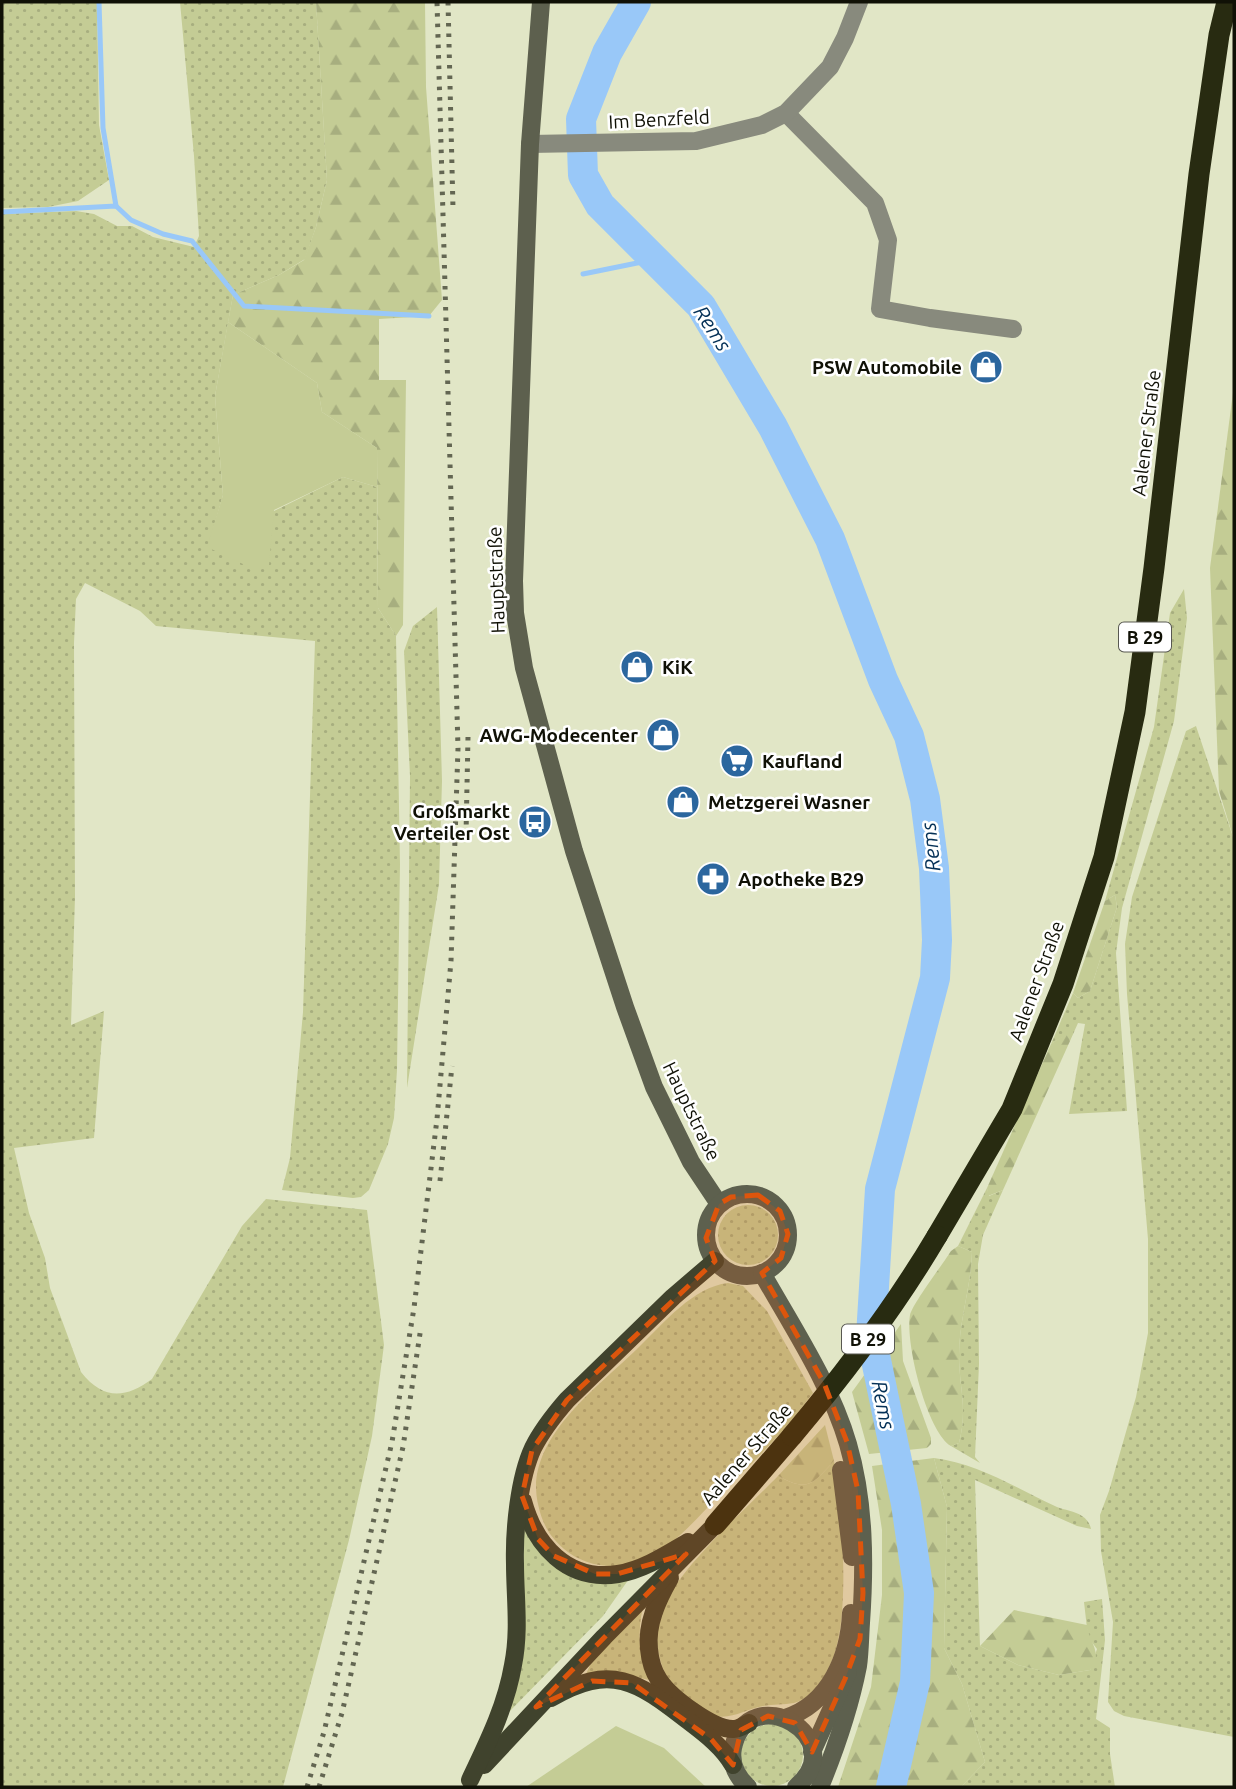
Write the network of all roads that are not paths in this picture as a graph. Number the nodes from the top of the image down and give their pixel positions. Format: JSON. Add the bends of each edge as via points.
{"nodes":[{"id":1,"x":541,"y":2,"type":"edge"},
{"id":2,"x":859,"y":2,"type":"edge"},
{"id":3,"x":1227,"y":2,"type":"edge"},
{"id":4,"x":786,"y":113,"type":"junction"},
{"id":5,"x":530,"y":144,"type":"junction"},
{"id":6,"x":1013,"y":329,"type":"dead end"},
{"id":7,"x":719,"y":1204,"type":"junction"},
{"id":8,"x":715,"y":1261,"type":"junction"},
{"id":9,"x":762,"y":1273,"type":"junction"},
{"id":10,"x":830,"y":1399,"type":"junction"},
{"id":11,"x":522,"y":1496,"type":"junction"},
{"id":12,"x":715,"y":1525,"type":"junction"},
{"id":13,"x":682,"y":1558,"type":"junction"},
{"id":14,"x":860,"y":1639,"type":"junction"},
{"id":15,"x":536,"y":1707,"type":"junction"},
{"id":16,"x":785,"y":1718,"type":"junction"},
{"id":17,"x":749,"y":1723,"type":"junction"},
{"id":18,"x":812,"y":1752,"type":"junction"},
{"id":19,"x":733,"y":1765,"type":"junction"},
{"id":20,"x":467,"y":1784,"type":"edge"},
{"id":21,"x":748,"y":1787,"type":"edge"},
{"id":22,"x":797,"y":1787,"type":"edge"},
{"id":23,"x":820,"y":1787,"type":"edge"}],
"edges":[{"from":1,"to":5,"type":"main road","name":"Hauptstraße"},
{"from":2,"to":4,"type":"street","name":"Im Benzfeld","via":[[830,67]]},
{"from":3,"to":12,"type":"highway","name":"Aalener Straße","number":"B 29","bridge":true,"via":[[1199,174],[1135,712],[1104,857],[1063,984],[1012,1109],[912,1278],[792,1436]]},
{"from":4,"to":5,"type":"street","name":"Im Benzfeld","via":[[762,125],[696,141]]},
{"from":4,"to":6,"type":"street","via":[[875,203],[888,240],[880,309]]},
{"from":5,"to":7,"type":"main road","name":"Hauptstraße","via":[[514,582],[519,640],[574,851],[625,1007],[654,1087],[691,1161]]},
{"from":7,"to":8,"type":"main road","via":[[711,1214],[706,1238]]},
{"from":7,"to":9,"type":"main road","via":[[744,1194],[758,1195],[780,1211],[786,1222],[787,1247]]},
{"from":8,"to":9,"type":"main road","via":[[736,1275]]},
{"from":8,"to":11,"type":"main road","via":[[552,1416],[532,1450]]},
{"from":9,"to":10,"type":"main road"},
{"from":10,"to":14,"type":"main road","via":[[847,1442],[858,1491],[863,1562]]},
{"from":10,"to":16,"type":"main road","via":[[852,1557],[850,1625],[841,1662],[829,1685],[813,1704]]},
{"from":11,"to":12,"type":"main road","via":[[528,1519],[546,1548],[573,1568],[595,1574],[639,1568]]},
{"from":11,"to":20,"type":"main road","via":[[514,1562],[514,1664],[498,1719]]},
{"from":12,"to":13,"type":"main road","name":"Aalener Straße","number":"B 29"},
{"from":13,"to":15,"type":"main road","name":"Aalener Straße","number":"B 29"},
{"from":13,"to":17,"type":"main road","via":[[653,1615],[648,1647],[654,1671],[667,1690],[704,1718],[736,1730]]},
{"from":14,"to":18,"type":"main road"},
{"from":14,"to":23,"type":"main road","via":[[855,1681]]},
{"from":15,"to":19,"type":"main road","via":[[592,1681],[632,1683],[711,1739]]},
{"from":15,"to":20,"type":"main road","name":"Aalener Straße","number":"B 29"},
{"from":16,"to":17,"type":"main road","via":[[768,1716]]},
{"from":16,"to":18,"type":"main road","via":[[802,1729]]},
{"from":17,"to":19,"type":"main road","via":[[735,1740]]},
{"from":18,"to":22,"type":"main road","via":[[811,1765]]},
{"from":19,"to":21,"type":"main road"}]}
